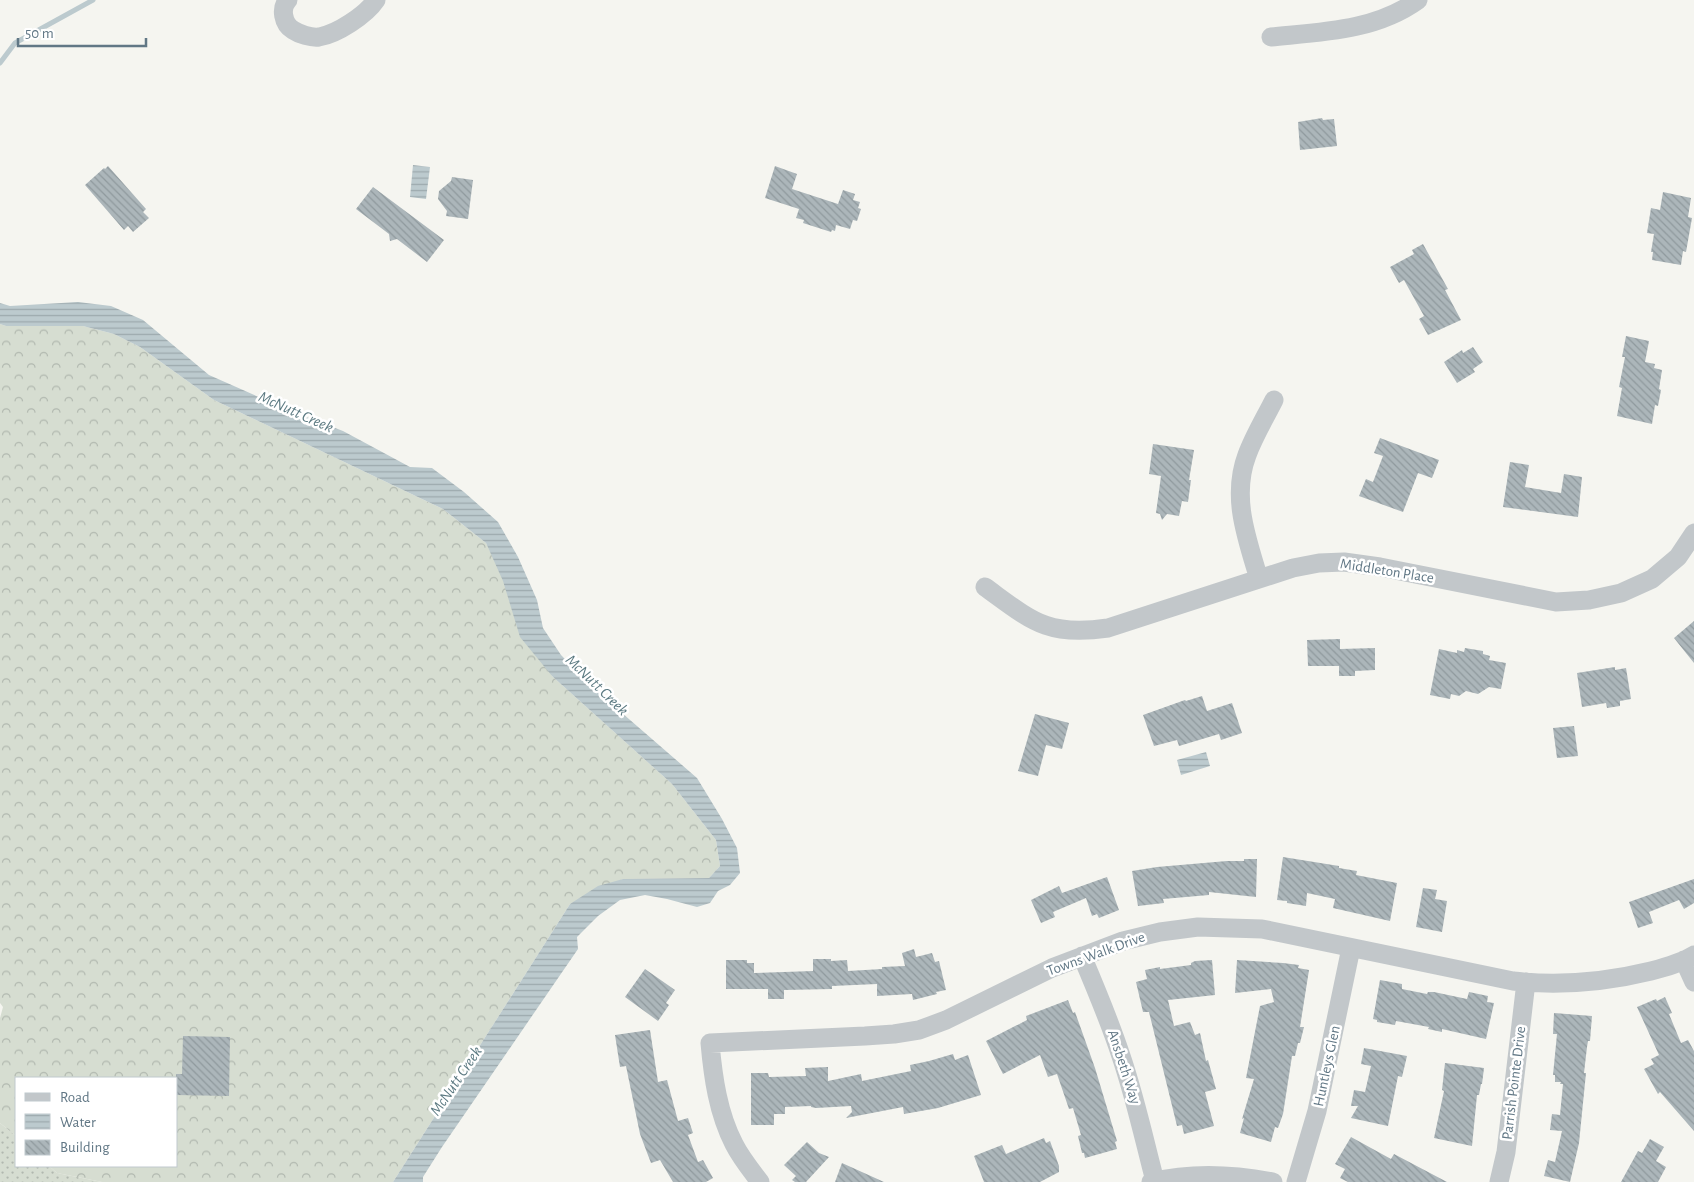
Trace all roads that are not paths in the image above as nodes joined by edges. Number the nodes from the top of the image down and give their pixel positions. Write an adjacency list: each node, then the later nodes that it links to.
1 (288, 0): 2 (street)
2 (376, 0)
3 (1418, 0): 4 (street)
4 (1270, 38)
5 (1274, 400): 7 (street)
6 (1694, 533): 7 (street, Middleton Place)
7 (1259, 579): 8 (street, Middleton Place)
8 (985, 587)
9 (1351, 948): 10 (street, Towns Walk Drive); 12 (street, Towns Walk Drive); 17 (street, Huntleys Glen)
10 (1082, 956): 14 (street, Towns Walk Drive); 15 (street, Ansbeth Way)
11 (1689, 958): 12 (street, Towns Walk Drive); 13 (street)
12 (1526, 982): 18 (street, Parrish Pointe Drive)
13 (1694, 982)
14 (760, 1182)
15 (1153, 1182): 16 (street)
16 (1273, 1182)
17 (1296, 1182)
18 (1499, 1182)

